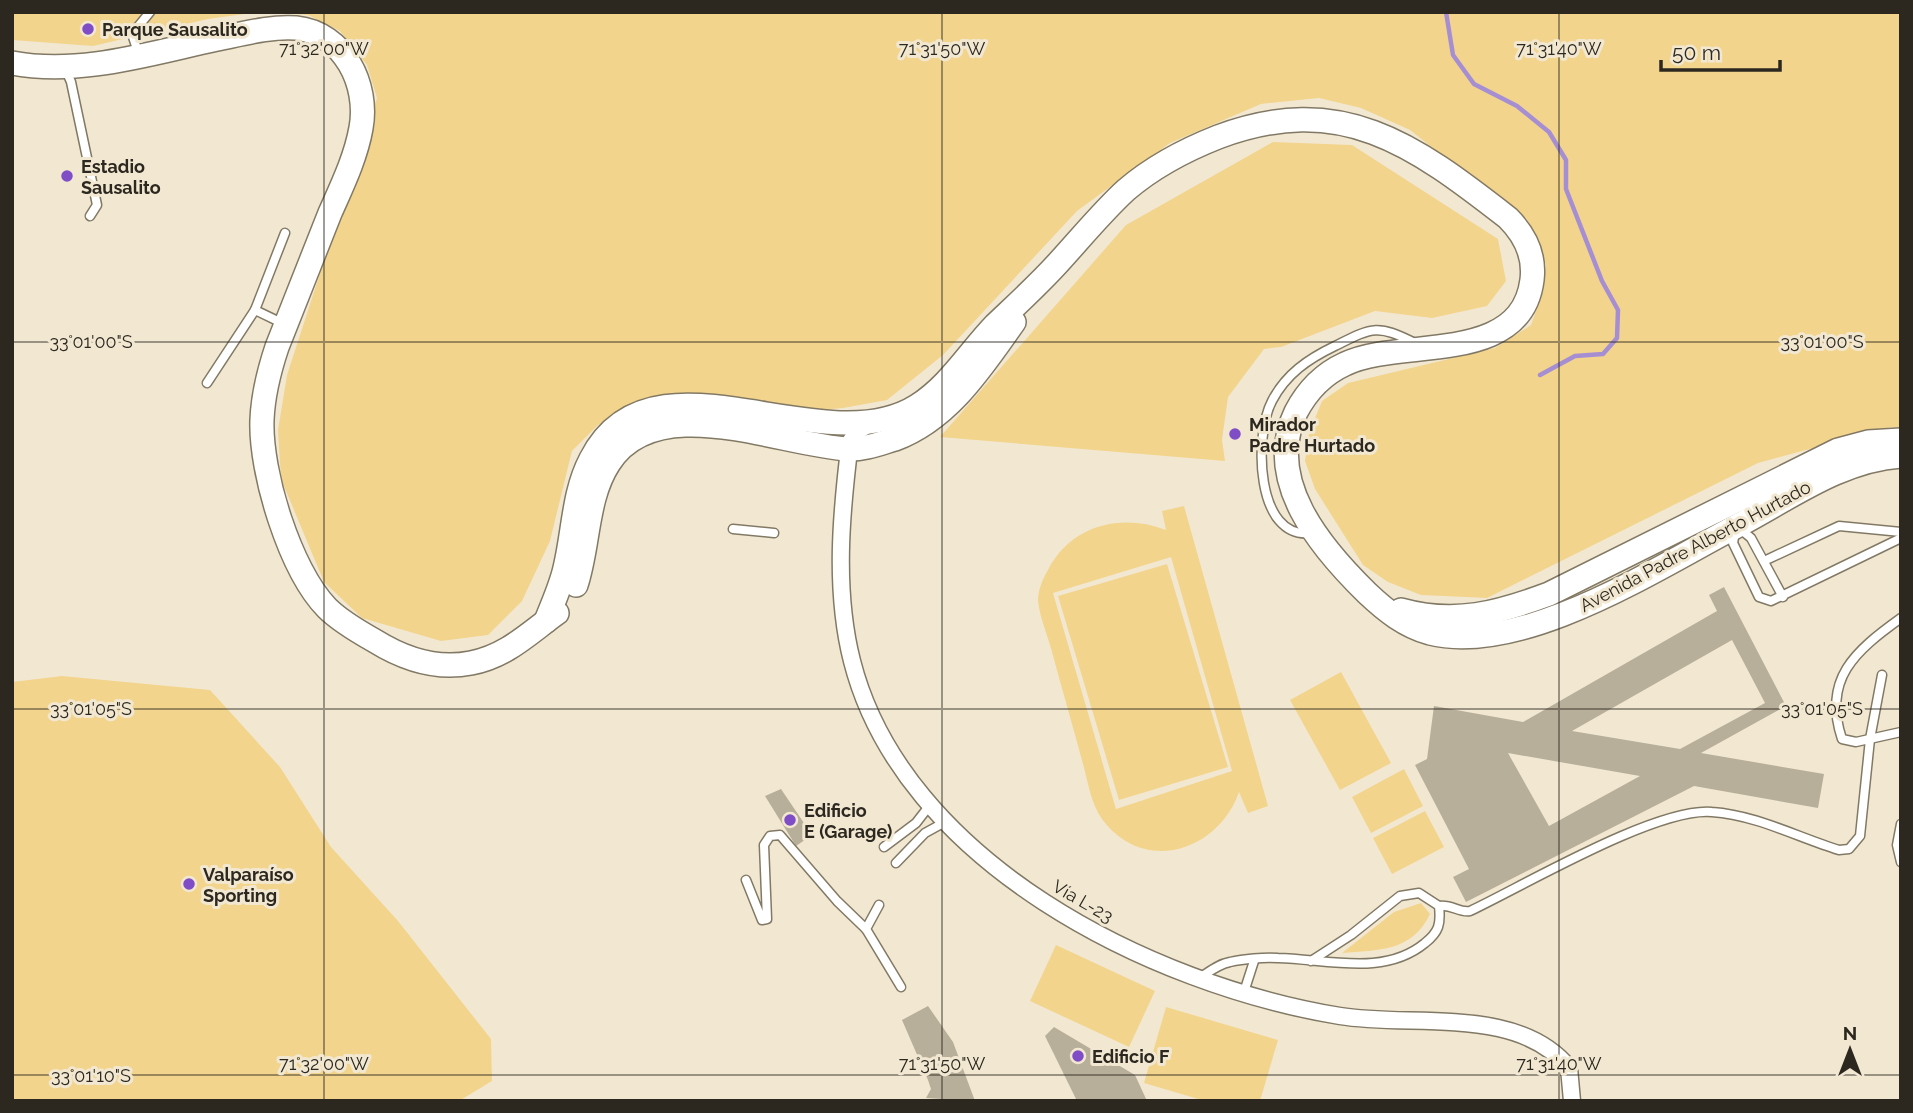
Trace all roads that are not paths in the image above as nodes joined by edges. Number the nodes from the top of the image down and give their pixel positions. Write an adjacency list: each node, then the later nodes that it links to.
1 (150, 12): 2 (lane)
2 (139, 55): 4 (main road, Avenida Padre Alberto Hurtado); 9 (main road, Avenida Padre Alberto Hurtado)
3 (12, 63): 4 (main road, Avenida Padre Alberto Hurtado)
4 (65, 68): 5 (lane)
5 (90, 216)
6 (285, 233): 8 (lane)
7 (1054, 268): 11 (main road, Avenida Padre Alberto Hurtado); 14 (main road, Avenida Padre Alberto Hurtado); 24 (main road, Avenida Padre Alberto Hurtado)
8 (255, 310): 9 (lane); 10 (lane)
9 (286, 325): 26 (main road, Avenida Padre Alberto Hurtado)
10 (207, 383)
11 (873, 422): 12 (main road, Avenida Padre Alberto Hurtado); 14 (street)
12 (832, 424): 14 (street); 26 (main road, Avenida Padre Alberto Hurtado)
13 (1901, 440): 16 (main road, Avenida Padre Alberto Hurtado)
14 (849, 449): 26 (main road, Avenida Padre Alberto Hurtado); 30 (street, Vía L-23)
15 (1901, 456): 17 (main road, Avenida Padre Alberto Hurtado)
16 (1724, 505): 17 (lane); 24 (main road, Avenida Padre Alberto Hurtado)
17 (1737, 526): 22 (lane); 23 (lane); 24 (main road, Avenida Padre Alberto Hurtado)
18 (733, 529): 20 (lane)
19 (1901, 532): 22 (lane)
20 (774, 533)
21 (1901, 538): 23 (lane)
22 (1764, 561): 23 (lane)
23 (1783, 597)
24 (1373, 598)
25 (1901, 618): 29 (lane)
26 (546, 621)
27 (1882, 675): 29 (lane)
28 (1901, 732): 29 (lane)
29 (1870, 739): 38 (lane)
30 (930, 805): 31 (street, Vía L-23); 33 (lane)
31 (946, 822): 35 (lane); 42 (street, Vía L-23)
32 (1901, 824): 34 (lane)
33 (884, 848)
34 (1901, 862)
35 (896, 863)
36 (746, 880): 39 (lane)
37 (878, 905): 39 (lane)
38 (1439, 906): 41 (lane); 41 (lane)
39 (866, 929): 43 (lane)
40 (1254, 961): 41 (lane); 42 (lane); 44 (lane)
41 (1311, 961)
42 (1200, 978): 44 (street, Vía L-23)
43 (901, 987)
44 (1244, 992): 45 (street, Vía L-23)
45 (1572, 1101)

